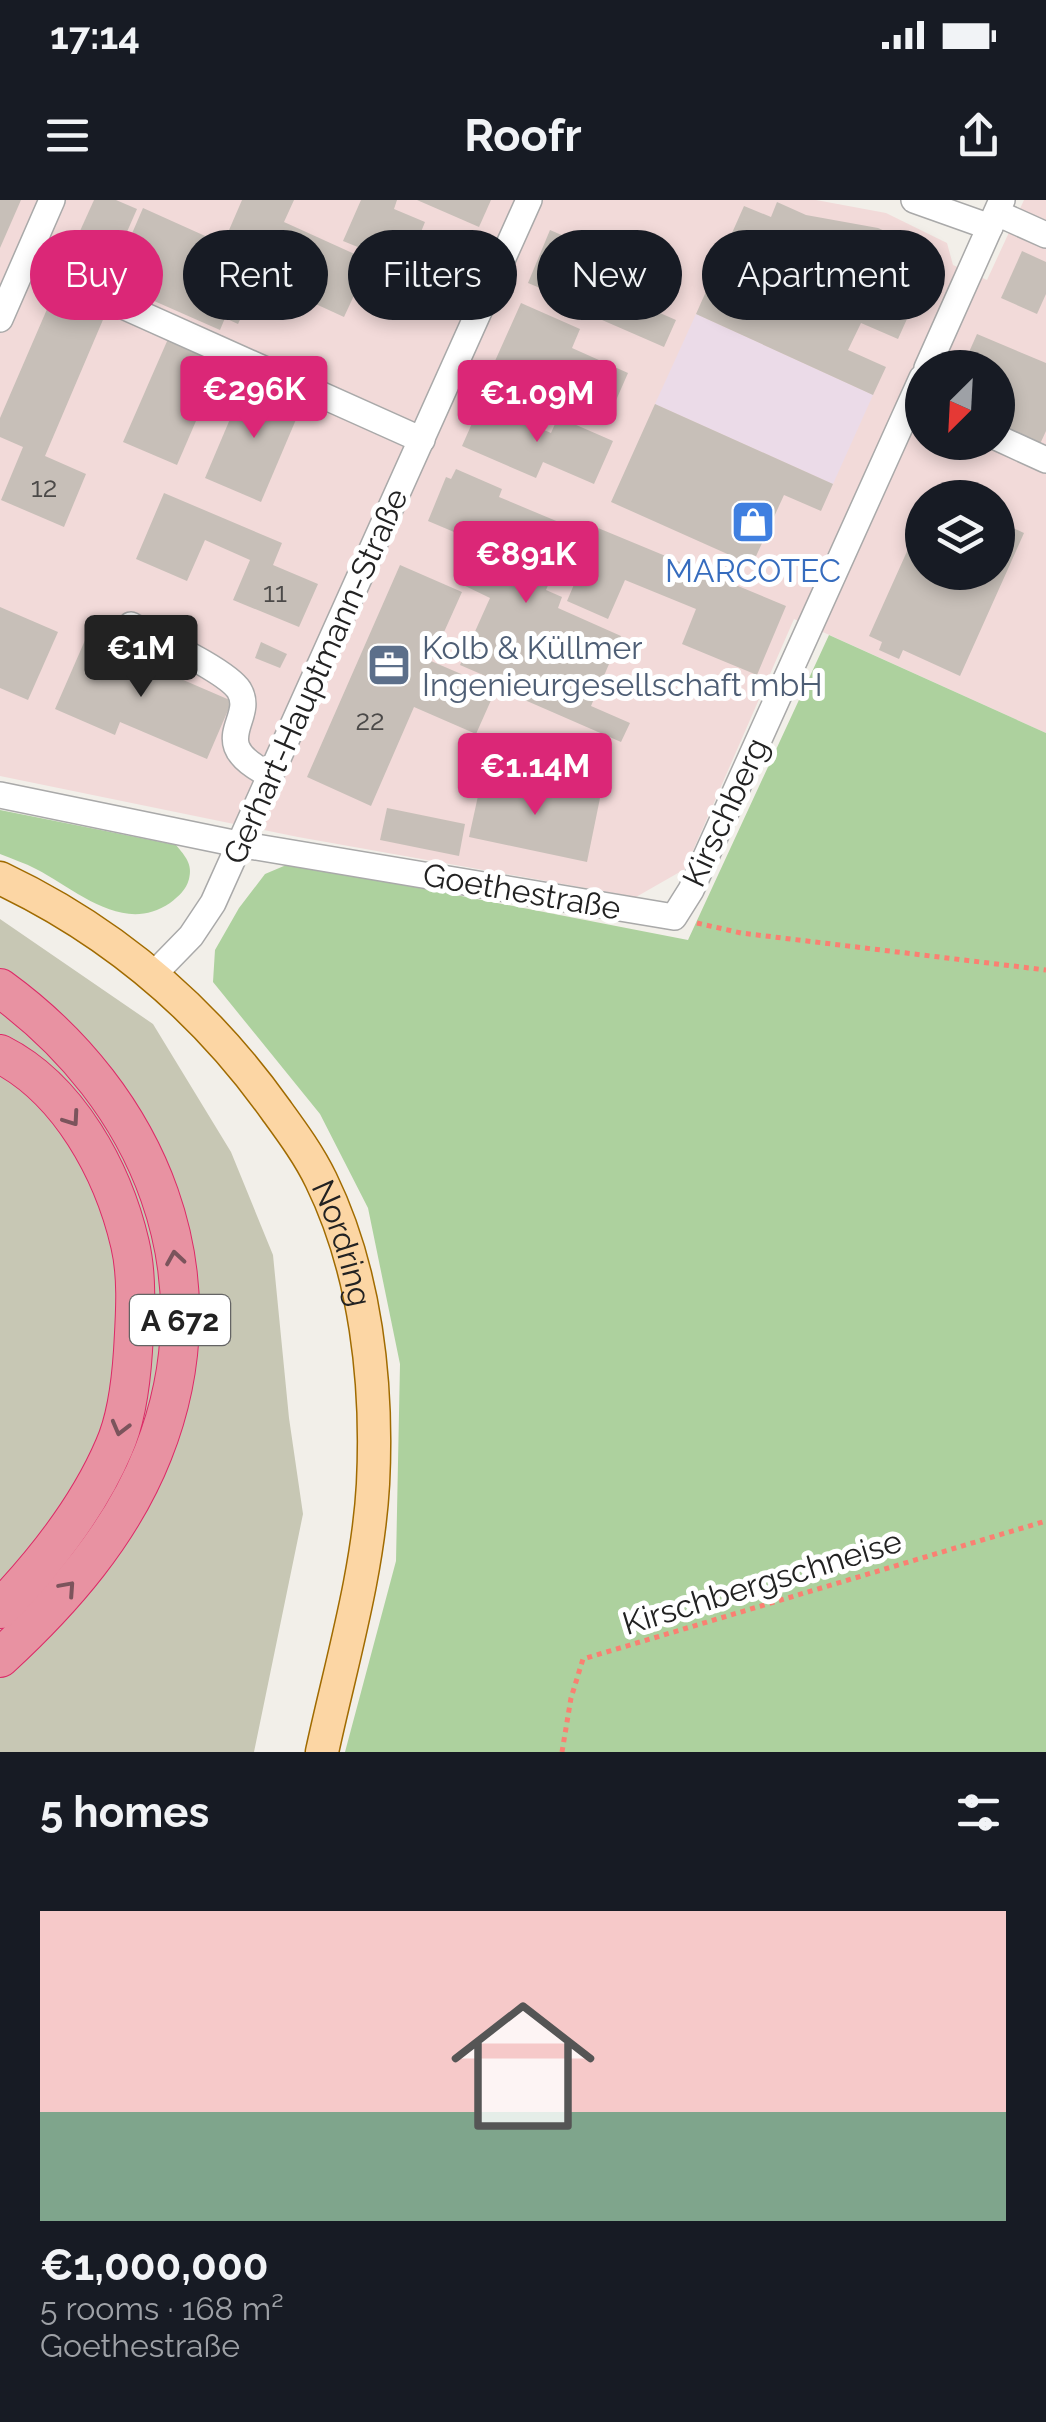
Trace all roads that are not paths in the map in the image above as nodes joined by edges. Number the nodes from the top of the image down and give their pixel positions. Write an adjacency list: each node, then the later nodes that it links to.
1 (52, 200): 6 (street)
2 (529, 200): 10 (street, Gerhart-Hauptmann-Straße)
3 (914, 200): 4 (street)
4 (996, 213): 5 (street); 8 (street)
5 (1046, 234)
6 (0, 319)
7 (154, 320): 10 (street)
8 (935, 350)
9 (905, 424): 18 (street, Kirschberg)
10 (422, 440): 14 (street, Gerhart-Hauptmann-Straße)
11 (1015, 446): 12 (street)
12 (1046, 460)
13 (132, 625): 14 (street)
14 (270, 775): 16 (street, Gerhart-Hauptmann-Straße)
15 (0, 795): 16 (street, Goethestraße)
16 (238, 844): 18 (street, Goethestraße); 19 (street, Gerhart-Hauptmann-Straße)
17 (0, 878): 19 (main road, Nordring)
18 (674, 917)
19 (154, 974): 24 (main road, Nordring)
20 (0, 988): 23 (highway, A 672, one-way to 20)
21 (0, 1054): 22 (highway, A 672, one-way to 22)
22 (0, 1609)
23 (0, 1658)
24 (322, 1752)

